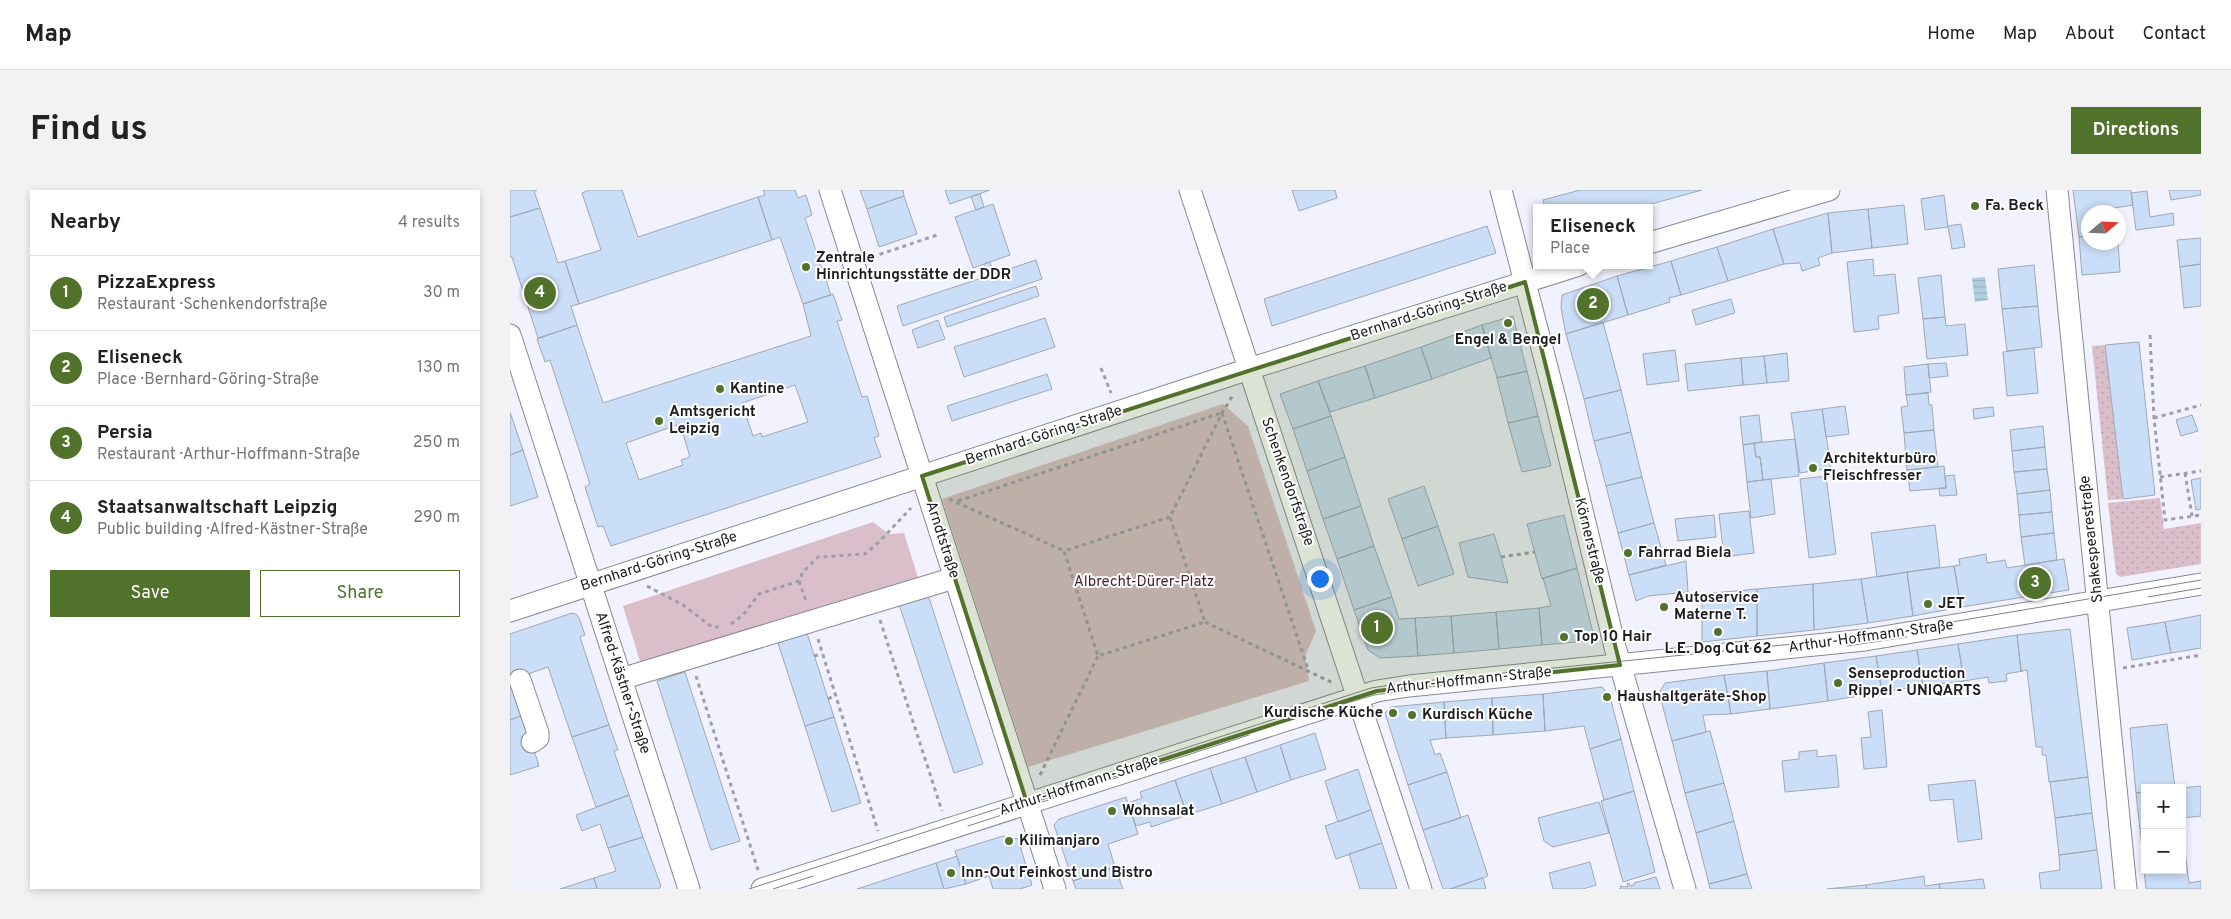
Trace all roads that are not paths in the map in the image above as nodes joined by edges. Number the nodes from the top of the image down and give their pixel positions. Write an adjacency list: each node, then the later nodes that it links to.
1 (830, 190): 11 (street, Arndtstraße)
2 (1190, 190): 10 (street, Schenkendorfstraße)
3 (1501, 190): 8 (street, Körnerstraße)
4 (1828, 190): 6 (street)
5 (2058, 190): 15 (street, Shakespearestraße)
6 (1653, 243)
7 (1566, 269): 8 (street, Bernhard-Göring-Straße)
8 (1525, 282): 10 (street, Bernhard-Göring-Straße); 17 (street, Körnerstraße)
9 (510, 335): 14 (street, Alfred-Kästner-Straße)
10 (1249, 369): 11 (street, Bernhard-Göring-Straße); 20 (street, Schenkendorfstraße)
11 (924, 484): 12 (street, Arndtstraße); 14 (street, Bernhard-Göring-Straße)
12 (954, 578): 18 (street); 22 (street, Arndtstraße)
13 (2201, 584): 15 (street, Arthur-Hoffmann-Straße)
14 (591, 585): 16 (street, Bernhard-Göring-Straße); 18 (street, Alfred-Kästner-Straße)
15 (2098, 602): 17 (street, Arthur-Hoffmann-Straße); 28 (street, Shakespearestraße)
16 (510, 611)
17 (1620, 665): 20 (street, Arthur-Hoffmann-Straße); 27 (street, Körnerstraße)
18 (621, 679): 23 (street, Alfred-Kästner-Straße)
19 (520, 680): 21 (street)
20 (1358, 696): 22 (street, Arthur-Hoffmann-Straße); 26 (street, Schenkendorfstraße)
21 (532, 742)
22 (1027, 802): 24 (street, Arthur-Hoffmann-Straße); 25 (street, Arndtstraße)
23 (689, 889)
24 (763, 889)
25 (1055, 889)
26 (1421, 889)
27 (1686, 889)
28 (2126, 889)

